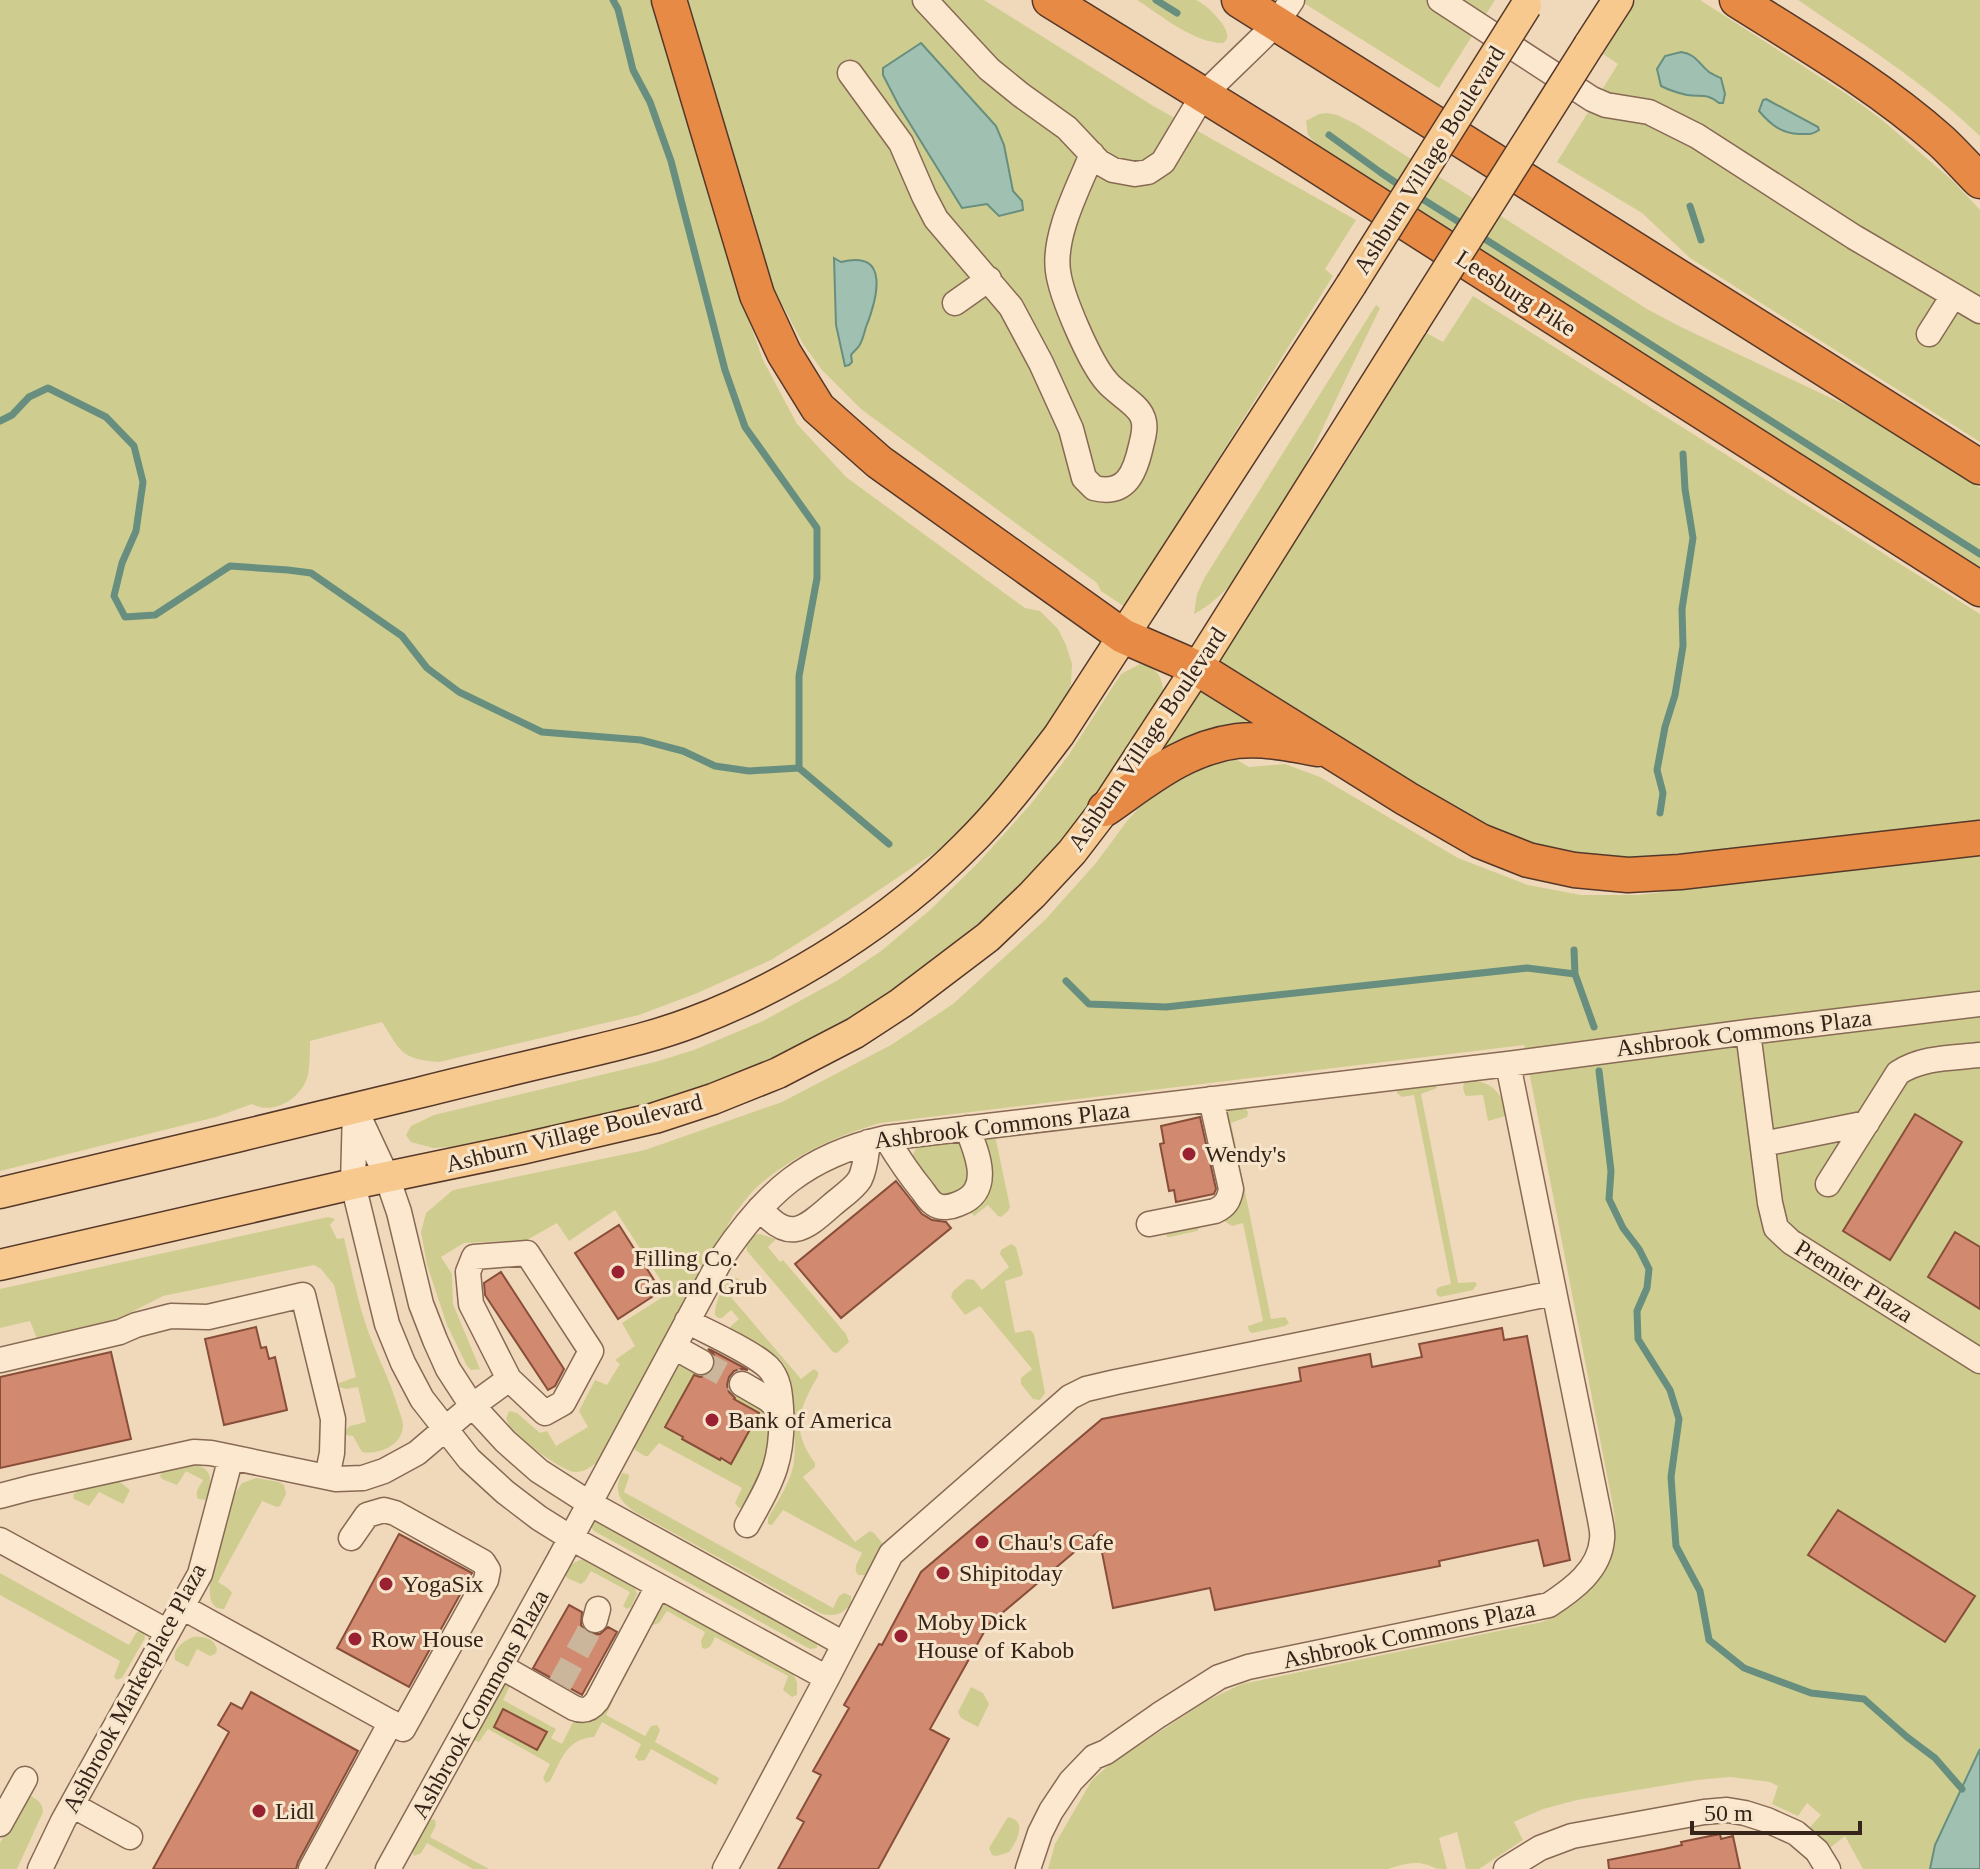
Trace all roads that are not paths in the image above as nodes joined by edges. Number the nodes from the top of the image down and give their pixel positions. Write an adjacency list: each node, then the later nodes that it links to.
1 (669, 0): 23 (highway)
2 (925, 0): 14 (street)
3 (1050, 0): 13 (highway, Leesburg Pike)
4 (1239, 0): 10 (highway)
5 (1440, 0): 17 (street)
6 (1618, 0): 24 (main road, Ashburn Village Boulevard, bridge)
7 (1737, 0): 11 (highway)
8 (1768, 0): 11 (highway)
9 (1528, 3): 23 (main road, Ashburn Village Boulevard, bridge)
10 (1284, 12): 13 (street); 21 (highway)
11 (1805, 42): 15 (highway)
12 (850, 73): 16 (street)
13 (1203, 95): 14 (street); 22 (highway, Leesburg Pike)
14 (1092, 154): 16 (street)
15 (1980, 181)
16 (989, 279): 18 (street)
17 (1953, 296): 19 (street); 20 (street)
18 (955, 303)
19 (1980, 311)
20 (1929, 334)
21 (1980, 467)
22 (1980, 589)
23 (1123, 636): 24 (highway); 33 (main road, Ashburn Village Boulevard)
24 (1197, 668): 25 (highway); 26 (main road, Ashburn Village Boulevard)
25 (1331, 751): 26 (highway); 27 (highway)
26 (1105, 809): 38 (main road, Ashburn Village Boulevard)
27 (1980, 838)
28 (1980, 1004): 29 (street, Ashbrook Commons Plaza)
29 (1748, 1032): 31 (street, Ashbrook Commons Plaza); 37 (street, Premier Plaza)
30 (1980, 1055): 34 (street)
31 (1508, 1064): 32 (street, Ashbrook Commons Plaza); 45 (street, Ashbrook Commons Plaza)
32 (1211, 1099): 35 (street, Ashbrook Commons Plaza); 43 (street)
33 (355, 1109): 38 (street); 39 (street); 41 (main road, Ashburn Village Boulevard)
34 (1867, 1123): 37 (street); 40 (street)
35 (967, 1128): 36 (street, Ashbrook Commons Plaza); 36 (street)
36 (877, 1140): 42 (street, Ashbrook Commons Plaza); 42 (street)
37 (1763, 1144): 49 (street, Premier Plaza)
38 (387, 1177): 39 (main road, Ashburn Village Boulevard); 53 (street)
39 (353, 1184): 44 (main road, Ashburn Village Boulevard); 55 (street)
40 (1828, 1184)
41 (0, 1193)
42 (760, 1208): 46 (street, Ashbrook Commons Plaza)
43 (1149, 1224)
44 (0, 1265)
45 (1554, 1293): 67 (street); 79 (street, Ashbrook Commons Plaza)
46 (687, 1321): 47 (street, Ashbrook Commons Plaza); 54 (street)
47 (674, 1347): 50 (street); 59 (street, Ashbrook Commons Plaza)
48 (0, 1360): 57 (street)
49 (1980, 1361)
50 (701, 1362)
51 (509, 1379): 51 (street); 53 (street)
52 (742, 1384): 54 (street)
53 (472, 1406): 55 (street); 59 (street)
54 (781, 1411): 60 (street)
55 (444, 1430): 57 (street); 62 (street)
56 (231, 1457): 57 (street); 58 (street); 65 (street, Ashbrook Marketplace Plaza)
57 (327, 1477)
58 (0, 1496)
59 (589, 1503): 62 (street, Ashbrook Commons Plaza); 67 (street)
60 (747, 1525)
61 (351, 1538): 70 (street)
62 (571, 1538): 64 (street); 68 (street, Ashbrook Commons Plaza)
63 (0, 1540): 66 (street)
64 (658, 1586): 68 (street); 69 (street)
65 (182, 1607): 66 (street, Ashbrook Marketplace Plaza); 70 (street)
66 (168, 1632): 72 (street, Ashbrook Marketplace Plaza)
67 (844, 1644): 69 (street)
68 (500, 1666): 77 (street, Ashbrook Commons Plaza)
69 (827, 1678): 78 (street)
70 (397, 1726): 76 (street)
71 (25, 1779): 73 (street)
72 (72, 1805): 74 (street); 75 (street, Ashbrook Marketplace Plaza)
73 (0, 1824)
74 (130, 1837)
75 (40, 1869)
76 (311, 1869)
77 (388, 1869)
78 (725, 1869)
79 (1028, 1869)
80 (1506, 1869): 81 (street)
81 (1828, 1869)

